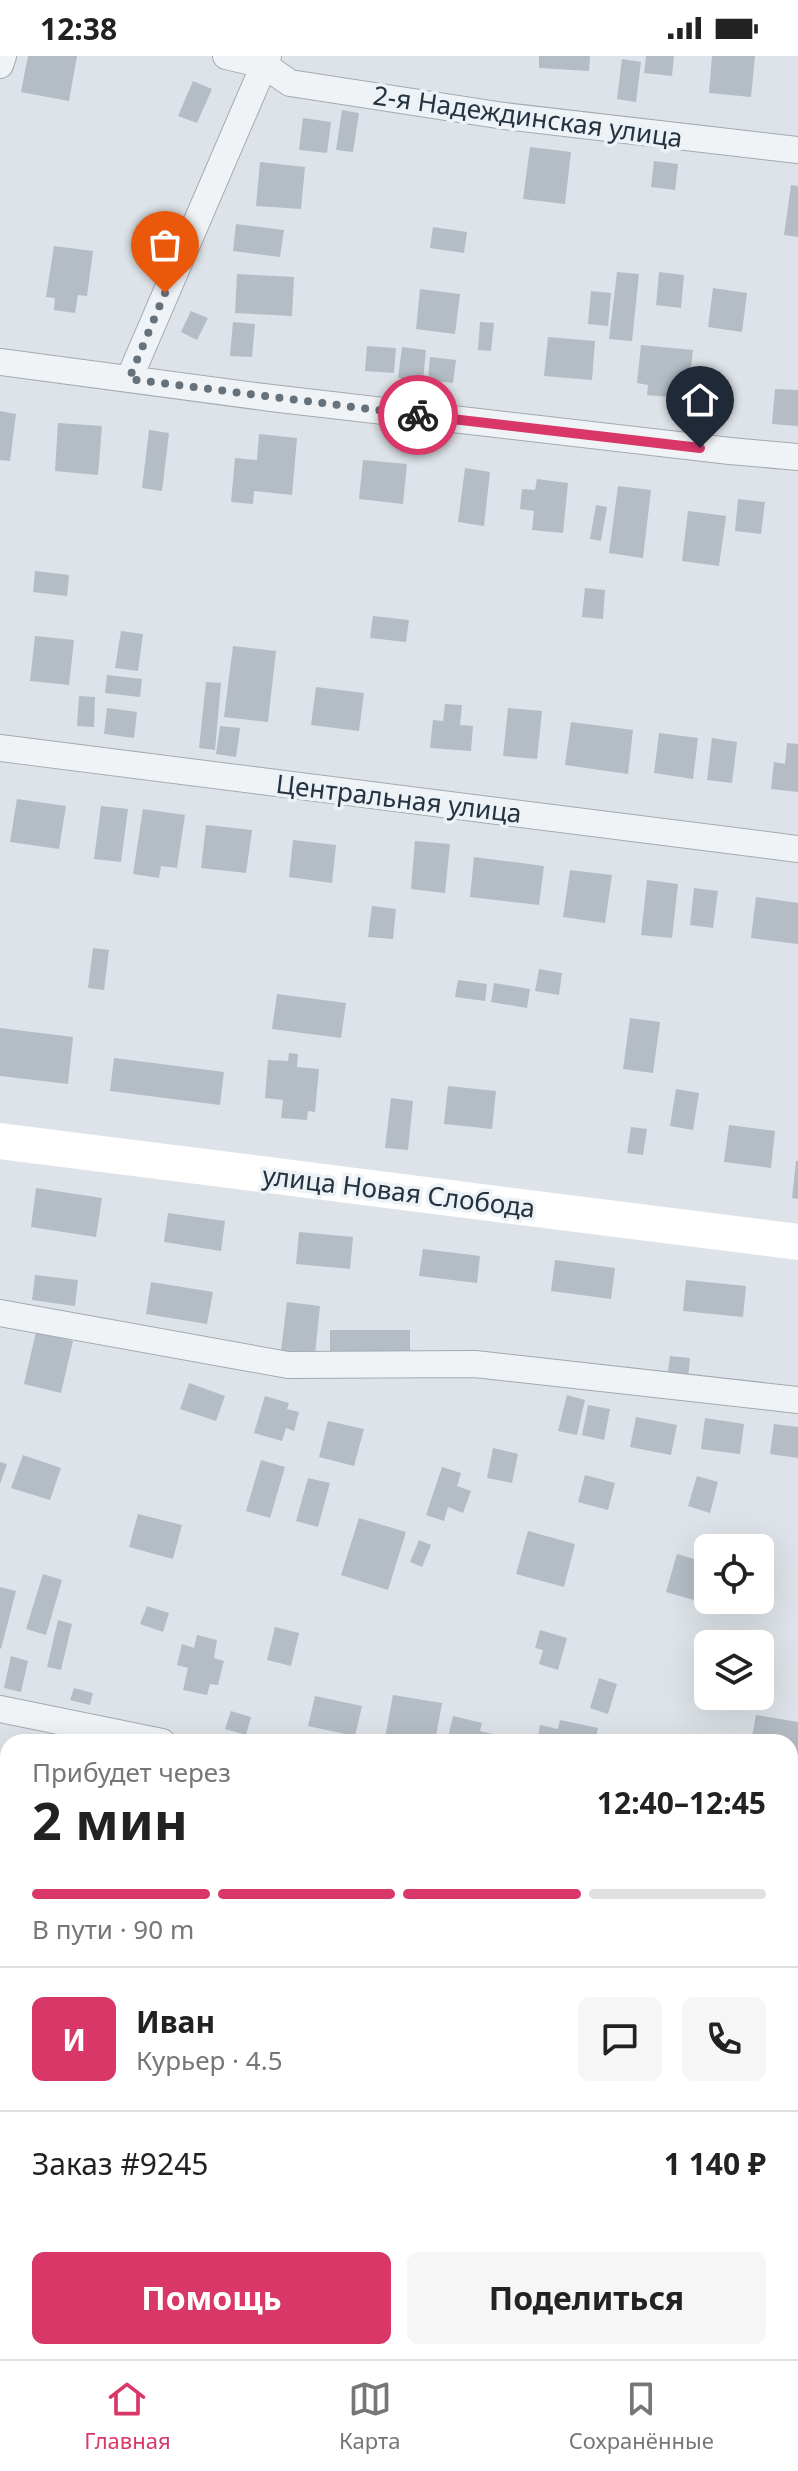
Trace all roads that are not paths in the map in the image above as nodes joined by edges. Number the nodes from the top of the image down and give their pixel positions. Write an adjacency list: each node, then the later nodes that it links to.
1 (3, 56): 4 (street)
2 (226, 56): 3 (street, 2-я Надеждинская улица)
3 (266, 61): 5 (street, 2-я Надеждинская улица); 7 (street)
4 (0, 65)
5 (798, 150)
6 (0, 362): 7 (street)
7 (129, 379): 8 (street)
8 (798, 457)
9 (0, 748): 10 (street, Центральная улица)
10 (798, 849)
11 (0, 1141): 12 (street, улица Новая Слобода)
12 (798, 1242)
13 (0, 1313): 14 (street)
14 (798, 1400)
15 (0, 1709): 16 (street)
16 (123, 1734)

